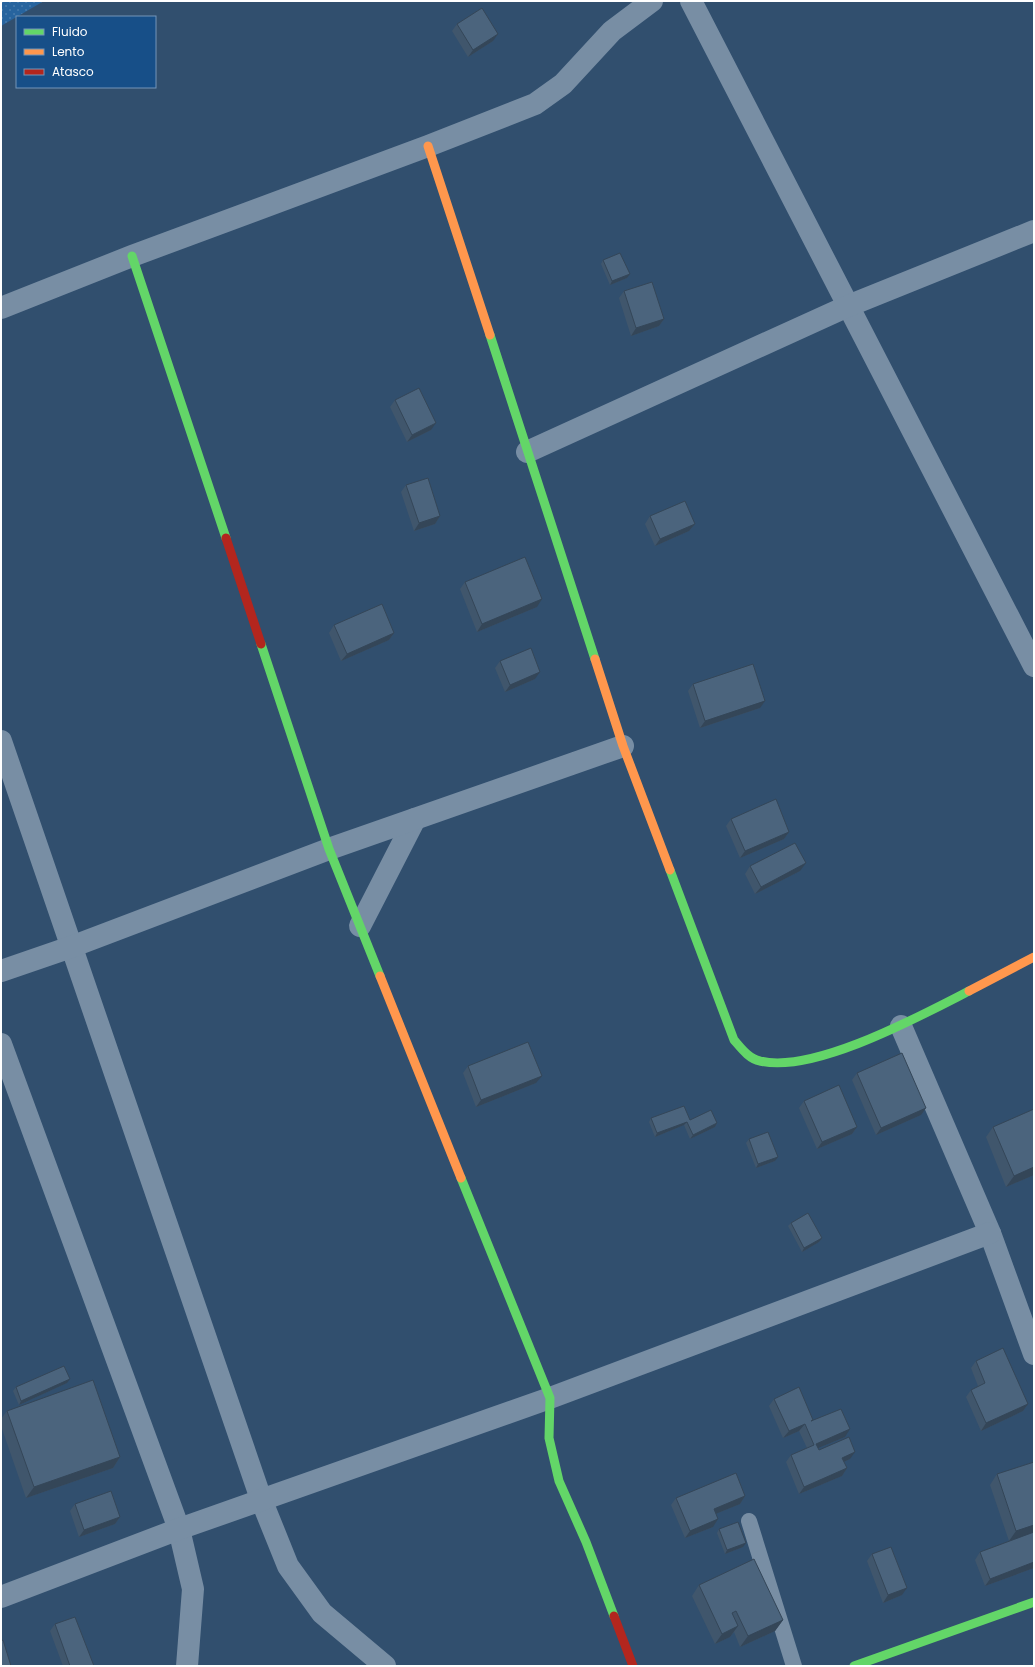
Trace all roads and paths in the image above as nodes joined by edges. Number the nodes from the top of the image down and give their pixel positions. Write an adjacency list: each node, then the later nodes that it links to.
1 (652, 1): 3 (street)
2 (691, 1): 6 (street)
3 (428, 146): 5 (street); 8 (street)
4 (1034, 231): 6 (street)
5 (132, 256): 7 (street); 13 (street)
6 (848, 306): 8 (street); 9 (street)
7 (1, 308)
8 (527, 452): 11 (street)
9 (1034, 666)
10 (1, 740): 15 (street)
11 (623, 746): 12 (street); 18 (street)
12 (415, 819): 13 (street); 14 (street)
13 (329, 849): 14 (street); 15 (street)
14 (360, 926): 22 (street)
15 (71, 947): 17 (street); 23 (street)
16 (1034, 957): 18 (street)
17 (1, 971)
18 (901, 1026): 20 (street)
19 (1, 1044): 25 (street)
20 (990, 1233): 21 (street); 22 (street)
21 (1034, 1354)
22 (550, 1398): 23 (street); 30 (street)
23 (261, 1499): 25 (street); 29 (street)
24 (749, 1521): 31 (lane)
25 (179, 1529): 26 (street); 28 (street)
26 (1, 1597)
27 (1034, 1602): 32 (street)
28 (187, 1666)
29 (385, 1666)
30 (633, 1666)
31 (794, 1666)
32 (854, 1666)

